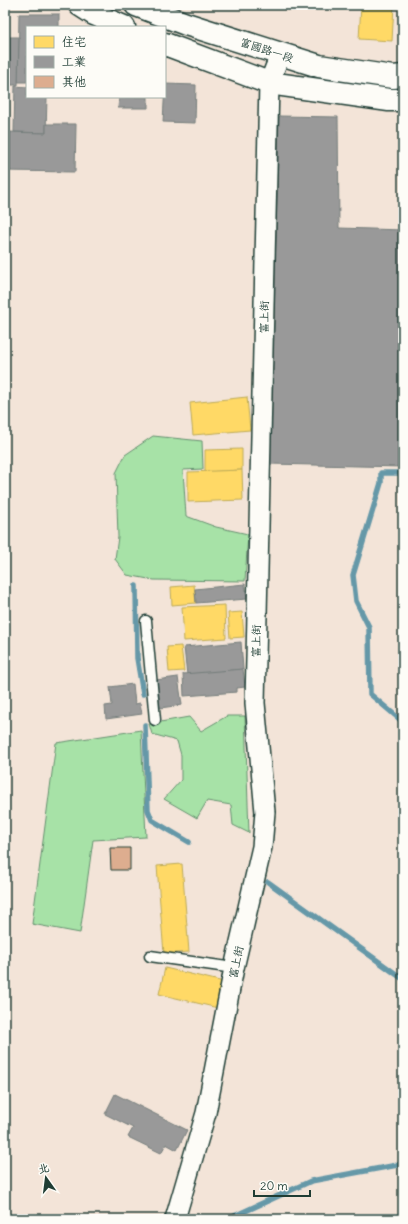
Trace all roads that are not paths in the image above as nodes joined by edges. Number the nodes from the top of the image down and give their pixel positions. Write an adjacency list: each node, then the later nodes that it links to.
1 (80, 5): 3 (street)
2 (136, 5): 5 (street, 富國路一段)
3 (122, 26)
4 (166, 44): 7 (street)
5 (280, 55): 6 (street, 富國路一段); 7 (street, 富上街)
6 (403, 76)
7 (269, 83): 8 (street); 12 (street, 富上街)
8 (403, 100)
9 (146, 621): 10 (lane)
10 (155, 720)
11 (150, 956): 12 (lane)
12 (234, 968): 13 (street, 富上街)
13 (175, 1219)

